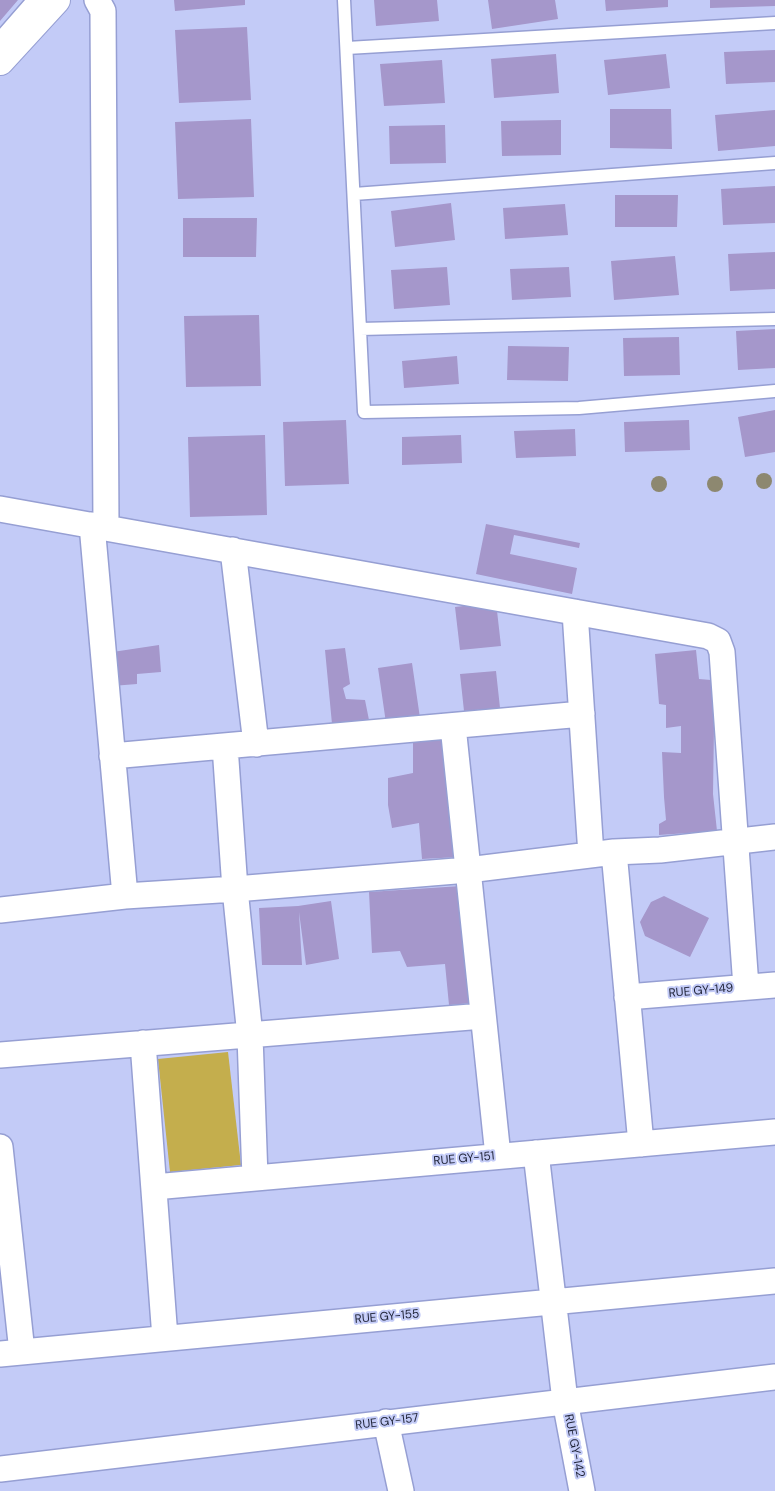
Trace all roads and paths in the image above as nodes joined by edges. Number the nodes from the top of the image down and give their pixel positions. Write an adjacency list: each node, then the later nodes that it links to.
1 (33, 0): 6 (lane)
2 (56, 0): 8 (main road)
3 (98, 0): 15 (street)
4 (344, 0): 7 (lane)
5 (775, 23): 7 (lane)
6 (0, 38)
7 (347, 48): 10 (lane)
8 (0, 61)
9 (775, 163): 10 (lane)
10 (354, 194): 12 (lane)
11 (775, 319): 12 (lane)
12 (360, 329): 13 (lane)
13 (775, 391)
14 (0, 509): 15 (street)
15 (99, 526): 16 (street); 22 (street)
16 (233, 550): 17 (street); 20 (street)
17 (575, 612): 18 (street); 24 (street)
18 (582, 714): 19 (street); 25 (street)
19 (454, 726): 20 (street); 26 (street)
20 (256, 744): 21 (street)
21 (224, 746): 22 (street); 27 (street)
22 (112, 756): 28 (street)
23 (775, 837): 24 (street)
24 (736, 840): 25 (street); 31 (street)
25 (602, 854): 26 (street); 32 (street)
26 (468, 870): 27 (street); 33 (street)
27 (235, 890): 28 (street); 34 (street)
28 (125, 896): 29 (street)
29 (0, 910)
30 (775, 984): 31 (street, RUE GY-149)
31 (746, 987): 32 (street, RUE GY-149)
32 (627, 997): 38 (street)
33 (483, 1016): 34 (street); 41 (street)
34 (250, 1036): 35 (street); 42 (street)
35 (143, 1043): 36 (street); 43 (street)
36 (0, 1055)
37 (775, 1132): 38 (street, RUE GY-151)
38 (641, 1144): 40 (street, RUE GY-151)
39 (0, 1147): 47 (street)
40 (536, 1153): 41 (street, RUE GY-151); 45 (street, RUE GY-142)
41 (498, 1156): 42 (street, RUE GY-151)
42 (255, 1178): 43 (street, RUE GY-151)
43 (154, 1187): 46 (street)
44 (775, 1280): 45 (street, RUE GY-155)
45 (553, 1301): 46 (street, RUE GY-155); 49 (street, RUE GY-142)
46 (165, 1338): 47 (street, RUE GY-155)
47 (11, 1353)
48 (775, 1377): 49 (street, RUE GY-157)
49 (565, 1400): 50 (street, RUE GY-157); 53 (street, RUE GY-142)
50 (386, 1422): 51 (street, RUE GY-157); 52 (street)
51 (0, 1469)
52 (401, 1491)
53 (582, 1491)

